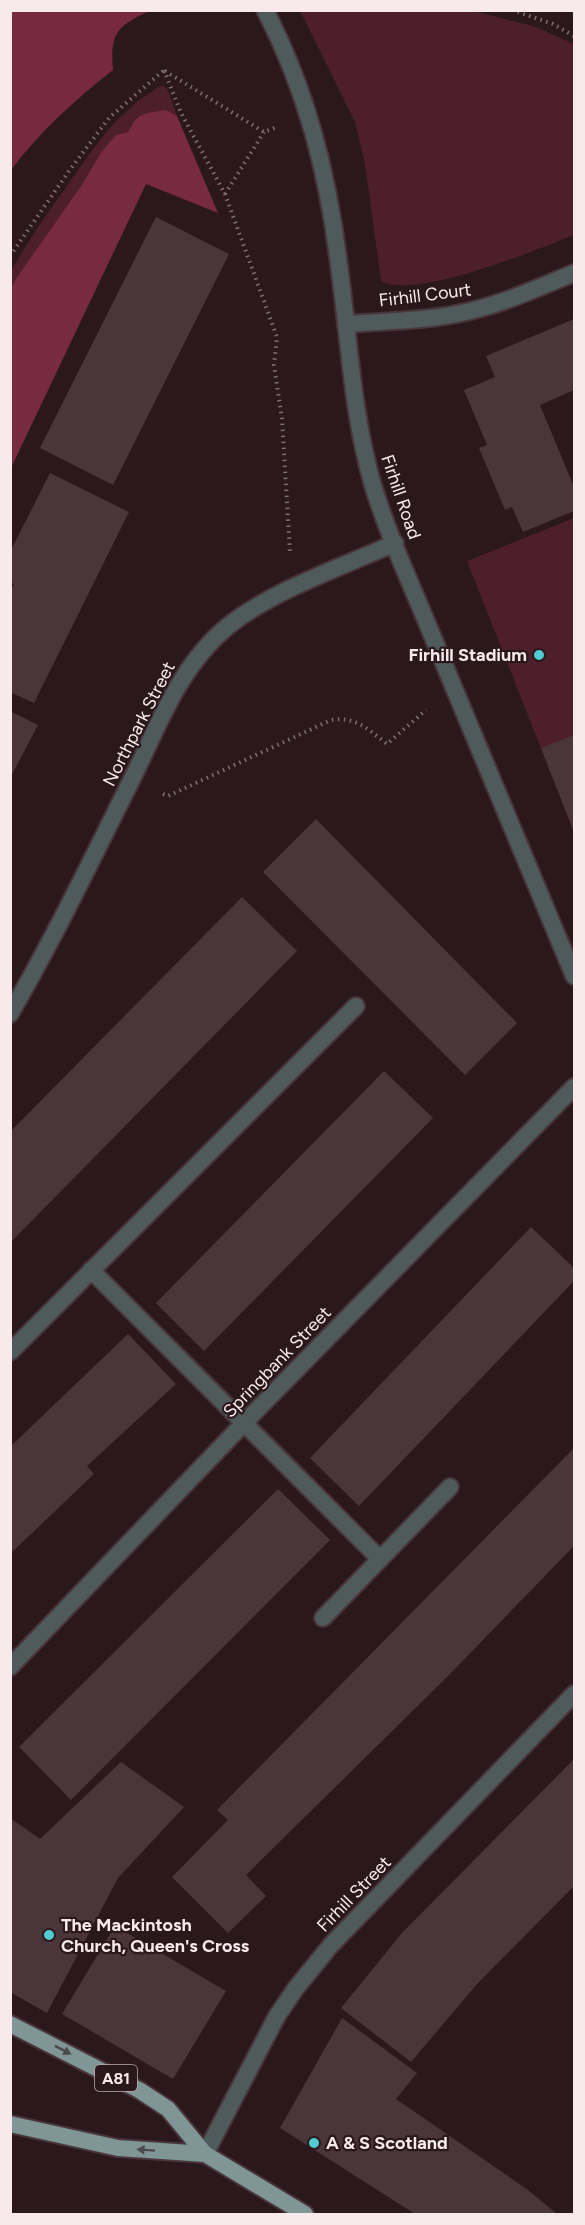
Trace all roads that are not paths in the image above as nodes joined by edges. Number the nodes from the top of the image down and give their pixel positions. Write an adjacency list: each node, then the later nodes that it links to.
1 (265, 10): 3 (street, Firhill Road)
2 (574, 273): 3 (street, Firhill Court)
3 (346, 324): 4 (street, Firhill Road)
4 (395, 543): 5 (street, Firhill Road); 7 (street, Northpark Street)
5 (574, 976)
6 (356, 1006): 9 (street)
7 (10, 1014)
8 (574, 1087): 11 (street, Springbank Street)
9 (91, 1270): 10 (street); 11 (street)
10 (10, 1352)
11 (243, 1423): 13 (street); 15 (street, Springbank Street)
12 (450, 1487): 13 (street)
13 (380, 1559): 14 (street)
14 (323, 1618)
15 (10, 1666)
16 (574, 1694): 19 (street, Firhill Street)
17 (10, 2024): 19 (main road, A81, one-way to 19)
18 (10, 2124): 19 (main road, A81, one-way to 18)
19 (205, 2154): 20 (main road, A81)
20 (305, 2214)

